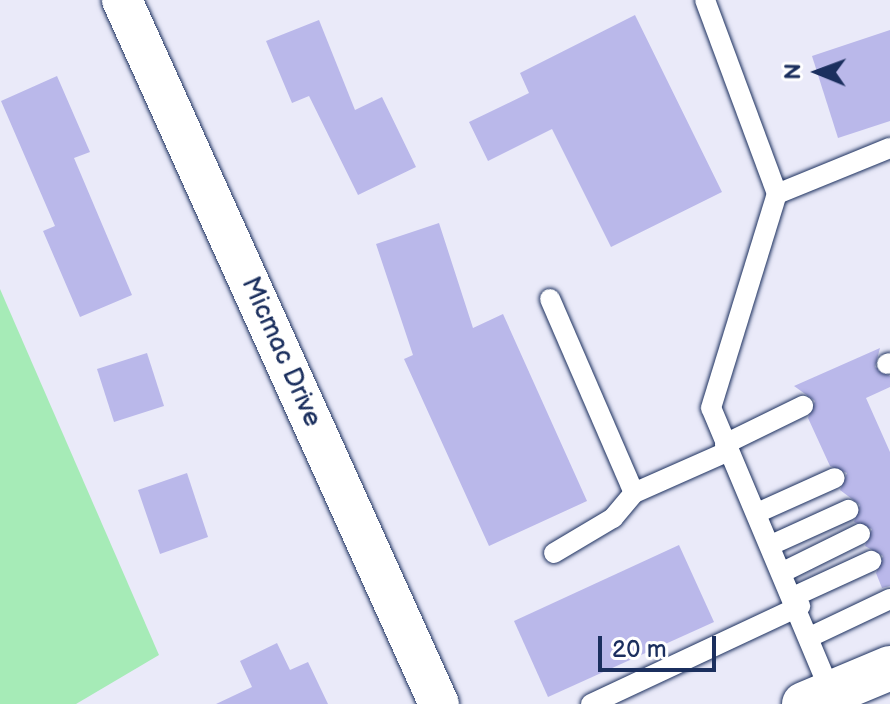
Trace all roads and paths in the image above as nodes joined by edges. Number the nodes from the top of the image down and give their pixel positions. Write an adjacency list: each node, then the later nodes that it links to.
1 (122, 0): 22 (street, Micmac Drive)
2 (705, 0): 4 (lane)
3 (890, 148): 4 (lane)
4 (777, 194): 7 (lane)
5 (550, 299): 9 (lane)
6 (803, 406): 7 (lane)
7 (727, 447): 9 (lane); 11 (lane)
8 (835, 478): 11 (lane)
9 (634, 493): 14 (lane)
10 (848, 510): 13 (lane)
11 (757, 513): 13 (lane)
12 (860, 534): 16 (lane)
13 (771, 545): 16 (lane)
14 (554, 553)
15 (871, 561): 18 (lane)
16 (783, 572): 18 (lane)
17 (890, 599): 19 (lane)
18 (797, 601): 19 (lane); 23 (lane)
19 (812, 636): 21 (lane)
20 (890, 668): 21 (main road)
21 (818, 698)
22 (439, 704)
23 (591, 704)

